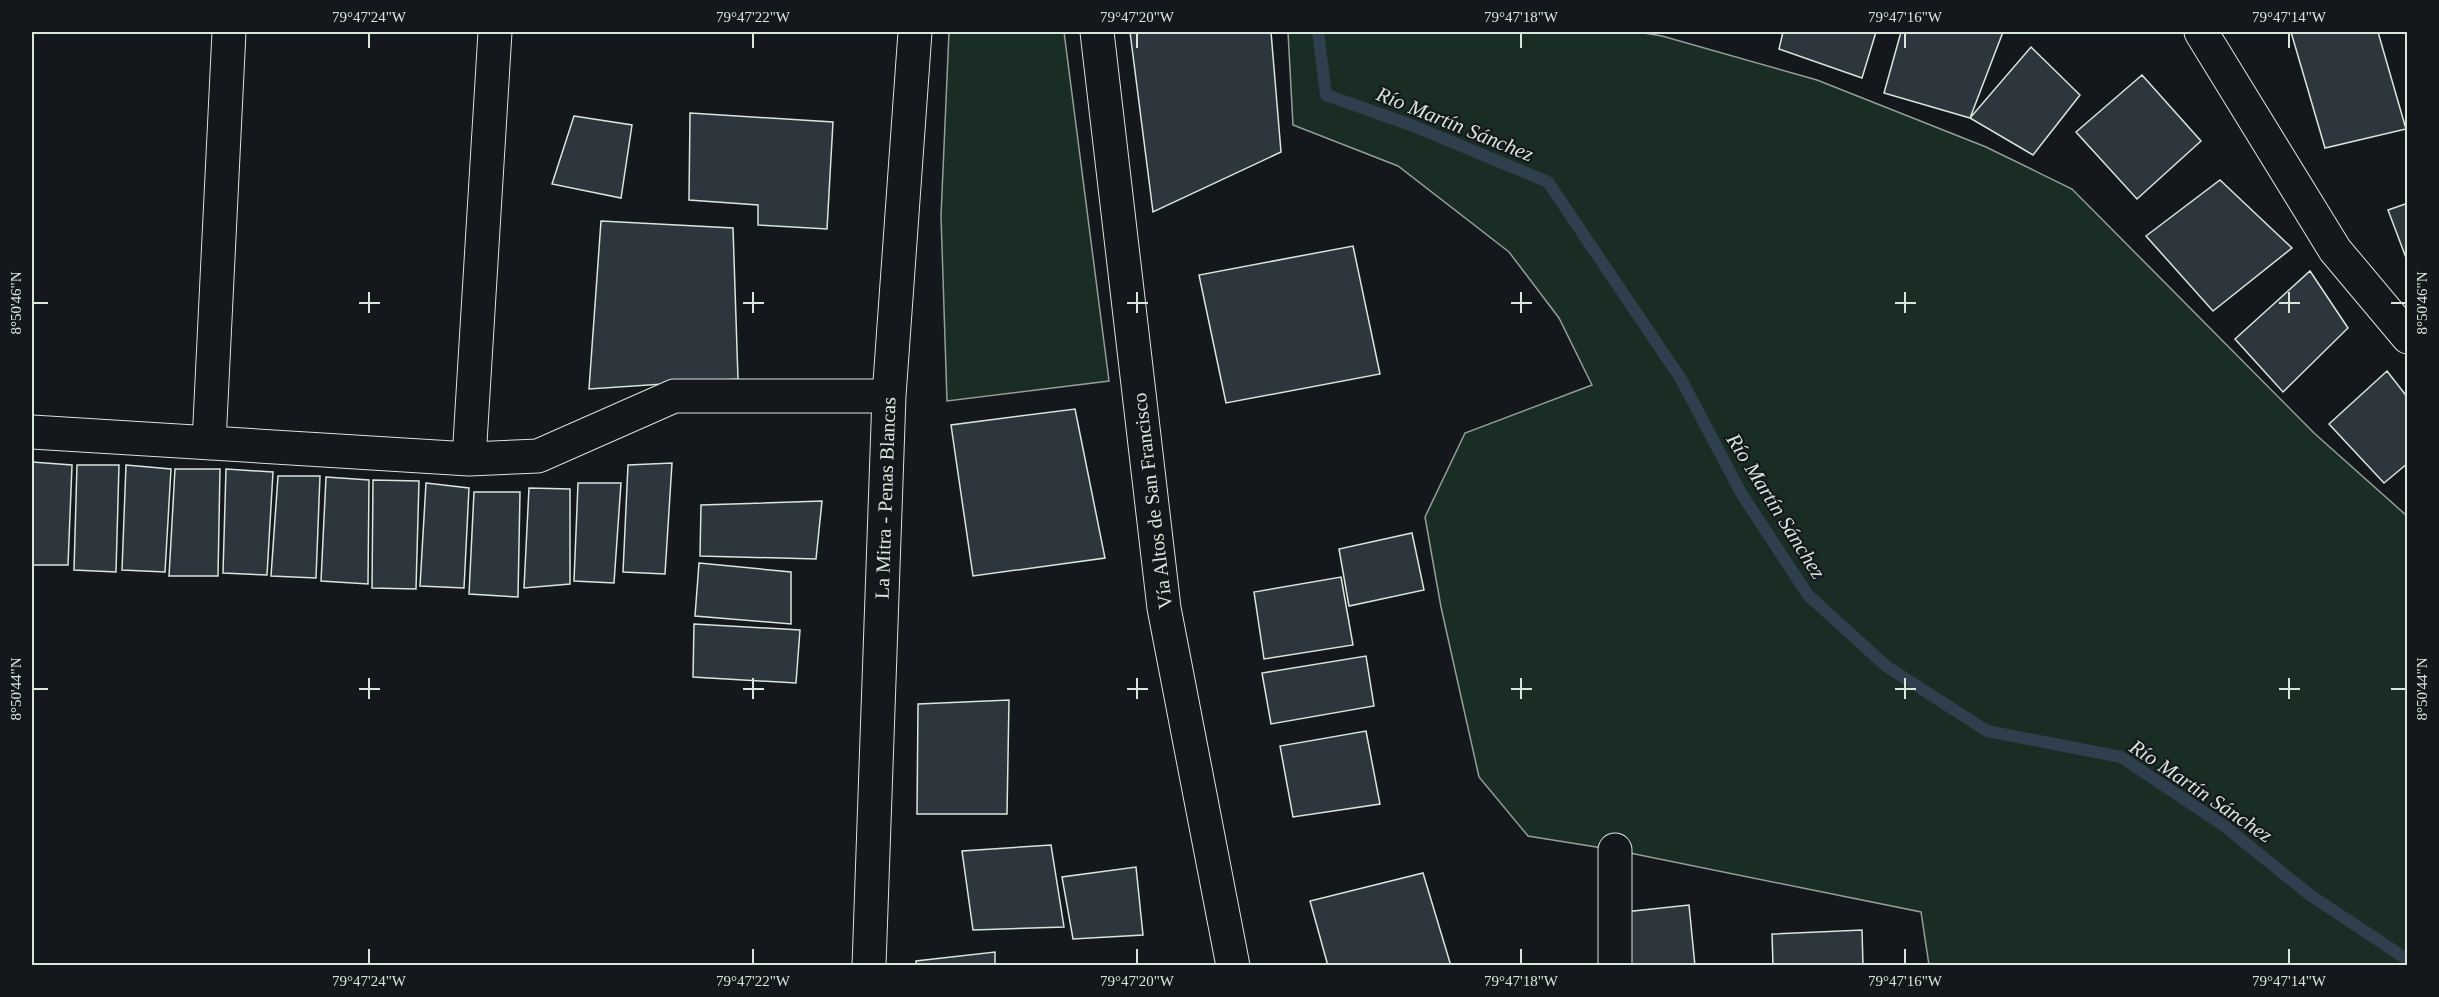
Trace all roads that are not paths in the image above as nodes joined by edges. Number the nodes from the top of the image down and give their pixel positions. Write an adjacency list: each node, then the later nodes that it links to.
1 (229, 32): 9 (street)
2 (495, 32): 10 (street)
3 (915, 32): 7 (street, La Mitra - Penas Blancas)
4 (1097, 32): 13 (street, Vía Altos de San Francisco)
5 (2200, 32): 6 (street)
6 (2408, 337)
7 (889, 396): 10 (street); 12 (street, La Mitra - Penas Blancas)
8 (32, 432): 9 (street)
9 (209, 443): 10 (street)
10 (469, 459)
11 (1615, 850): 14 (street)
12 (869, 966)
13 (1233, 966)
14 (1615, 966)

